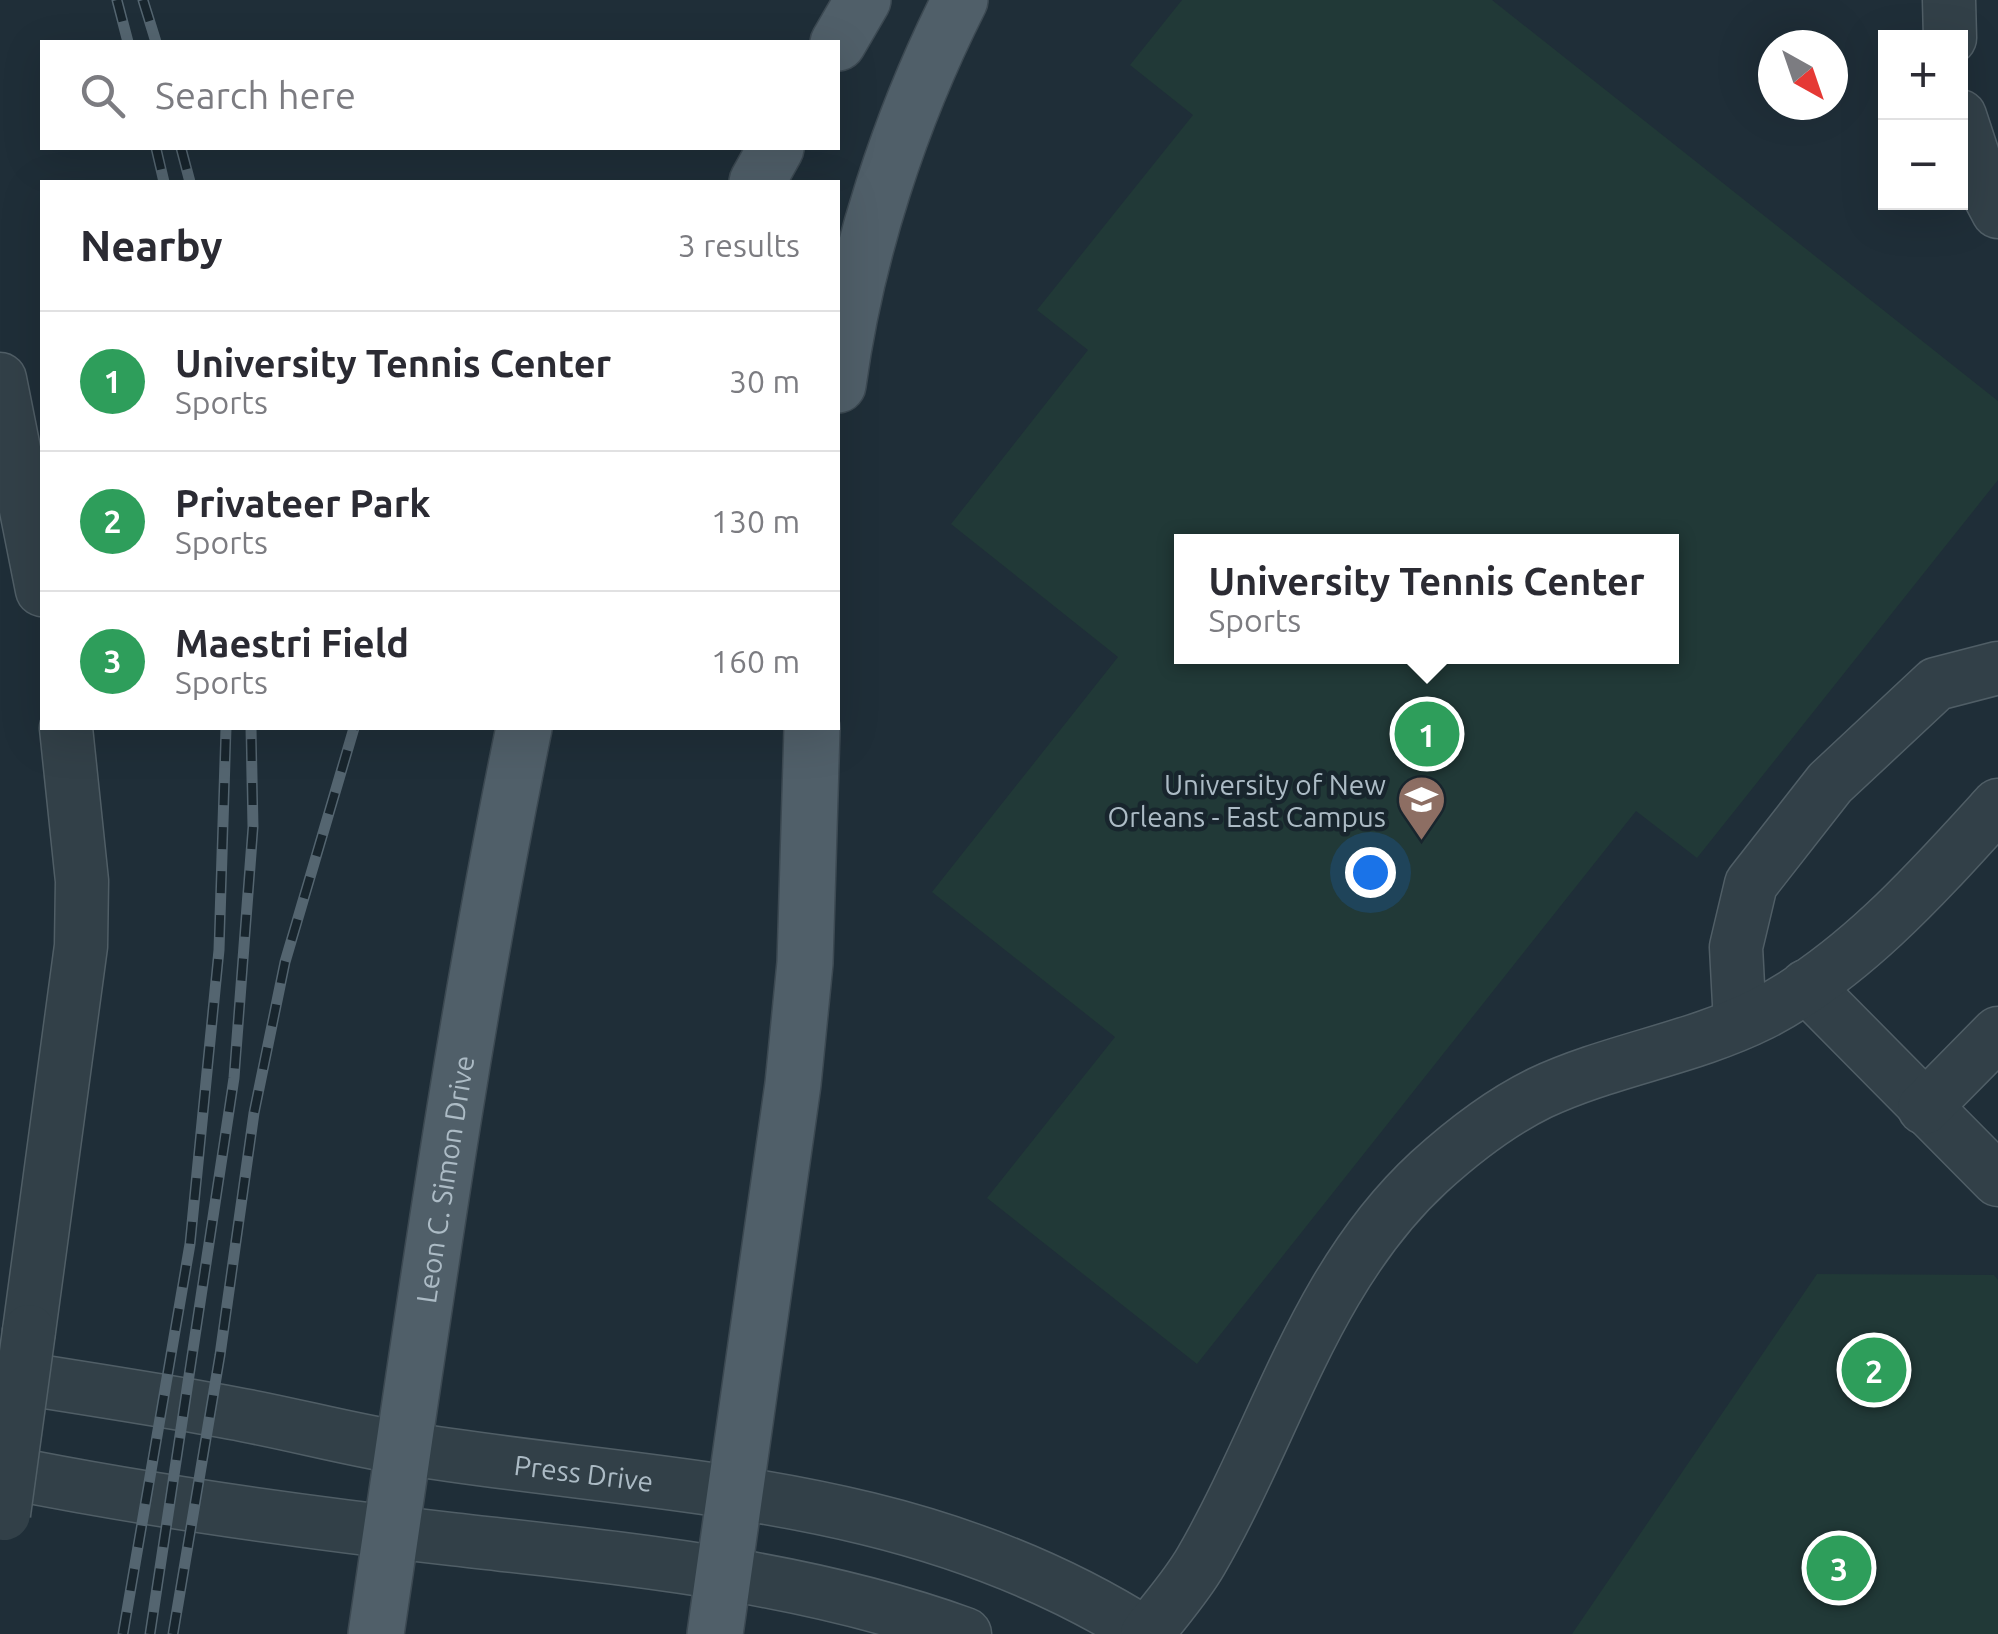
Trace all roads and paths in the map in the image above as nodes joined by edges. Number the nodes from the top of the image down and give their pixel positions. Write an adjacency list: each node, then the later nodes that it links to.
1 (863, 0): 5 (main road)
2 (960, 0): 10 (main road)
3 (1950, 0): 4 (street)
4 (1950, 30)
5 (840, 40)
6 (1961, 120): 9 (street)
7 (775, 150): 8 (main road)
8 (758, 180)
9 (1998, 212)
10 (840, 369)
11 (0, 379): 12 (street)
12 (40, 580)
13 (1998, 668): 19 (street)
14 (66, 730): 26 (street, bridge)
15 (524, 730): 24 (main road, Leon C. Simon Drive)
16 (812, 730): 25 (main road)
17 (1998, 805): 18 (street)
18 (1806, 986): 19 (street); 21 (street)
19 (1740, 1023): 32 (street)
20 (1998, 1033): 21 (street)
21 (1924, 1108): 22 (street)
22 (1998, 1180)
23 (0, 1374): 24 (street, Press Drive)
24 (402, 1448): 25 (street, Press Drive); 27 (main road, Leon C. Simon Drive)
25 (736, 1490): 28 (main road); 32 (street, Press Drive)
26 (2, 1510): 27 (street)
27 (392, 1532): 28 (street); 29 (main road, Leon C. Simon Drive)
28 (724, 1570): 30 (main road); 31 (street)
29 (376, 1634)
30 (715, 1634)
31 (965, 1634)
32 (1146, 1634)

